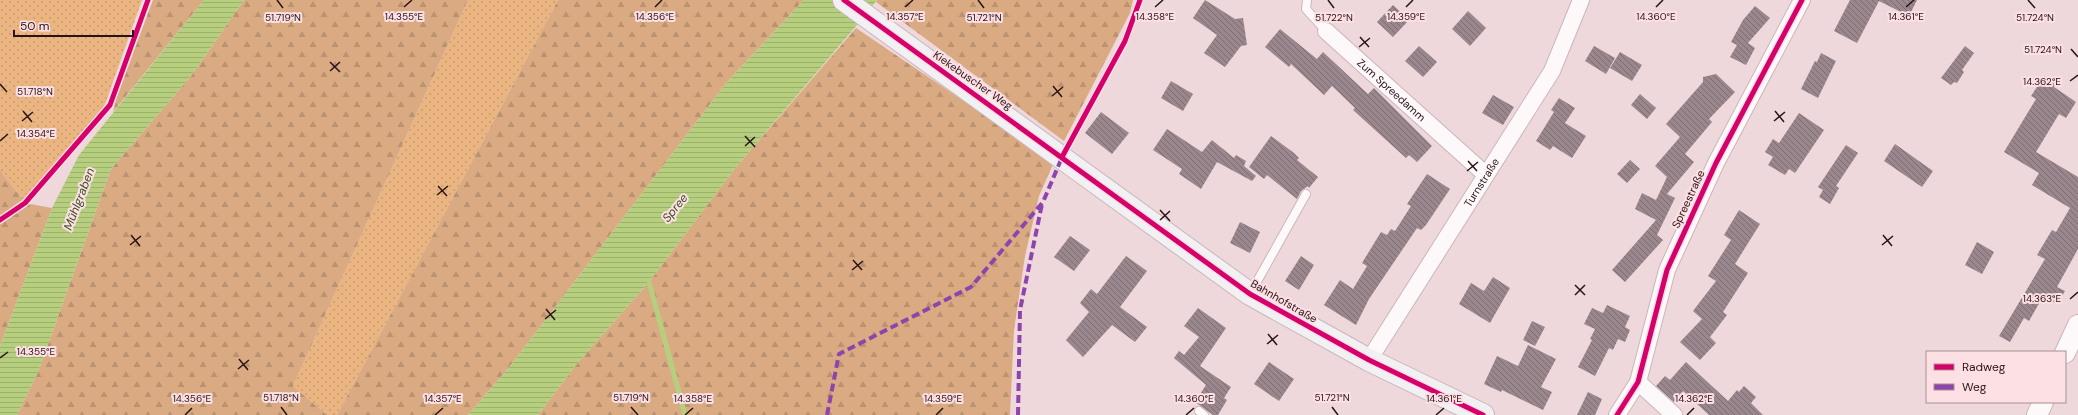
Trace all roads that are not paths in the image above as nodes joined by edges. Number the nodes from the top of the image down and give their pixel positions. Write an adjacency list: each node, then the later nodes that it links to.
1 (844, 0): 7 (main road, Kiekebuscher Weg)
2 (1307, 0): 5 (lane, Zum Spreedamm)
3 (1581, 0): 6 (street, Turnstraße)
4 (1802, 0): 13 (street, Spreestraße)
5 (1326, 31): 6 (street, Zum Spreedamm)
6 (1486, 174): 12 (street, Turnstraße)
7 (1090, 178): 9 (main road, Bahnhofstraße)
8 (1306, 194): 9 (lane)
9 (1250, 294): 12 (main road, Bahnhofstraße)
10 (2078, 326): 11 (street)
11 (2066, 351)
12 (1369, 360): 15 (main road, Bahnhofstraße)
13 (1638, 382): 16 (street, Spreestraße); 17 (street)
14 (2043, 403): 18 (street)
15 (1483, 415)
16 (1617, 415)
17 (1674, 415)
18 (2037, 415)

